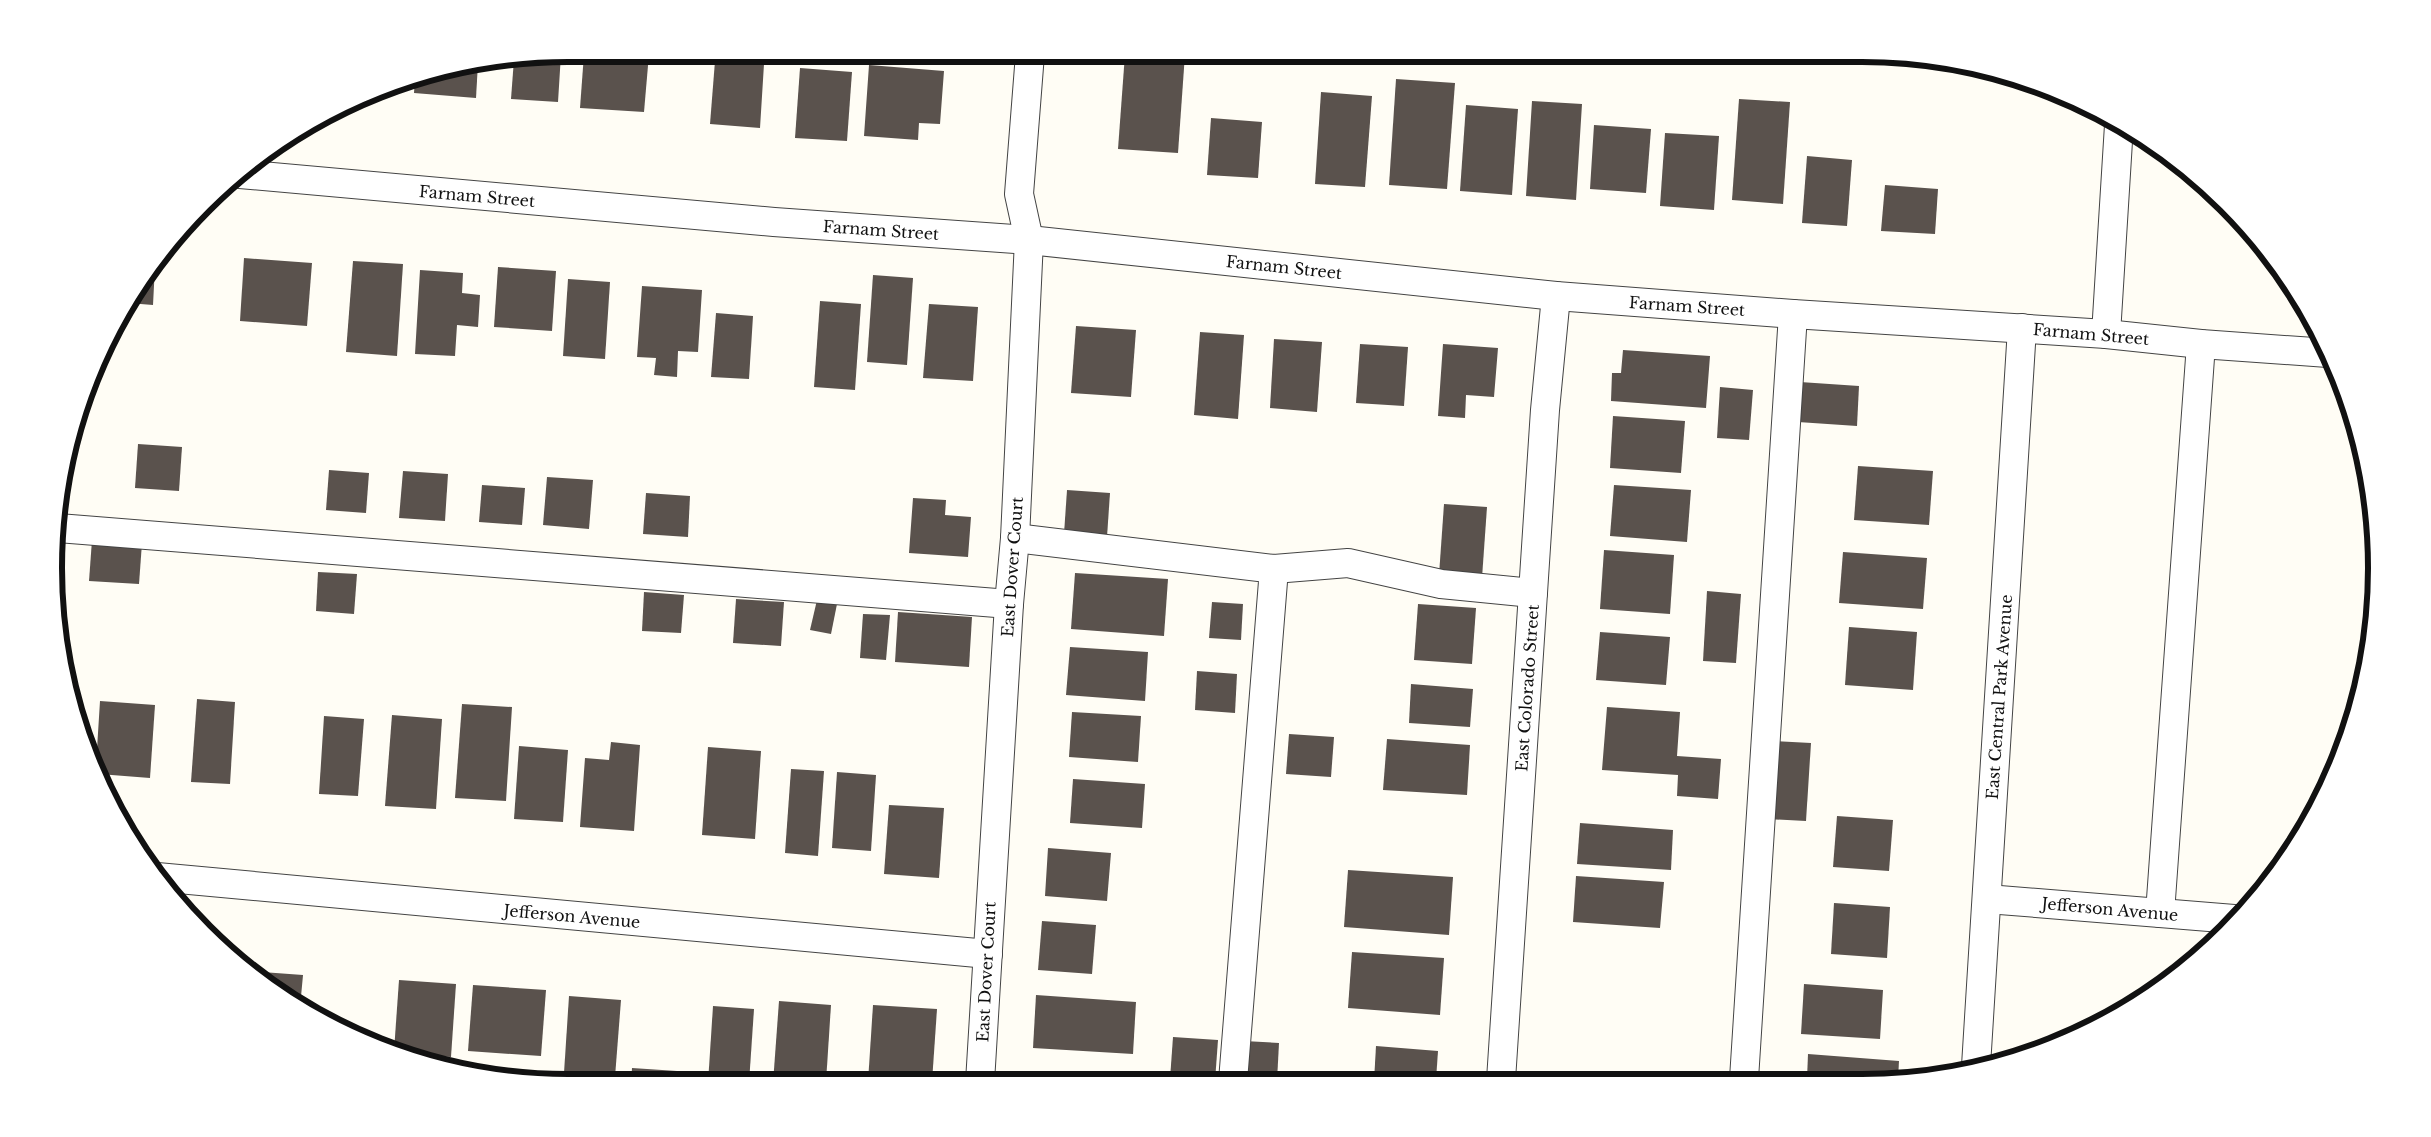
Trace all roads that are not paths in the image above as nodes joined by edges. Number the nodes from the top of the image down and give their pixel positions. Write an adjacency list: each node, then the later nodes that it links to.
1 (1029, 62): 4 (street, East Dover Court)
2 (2119, 132): 8 (street)
3 (251, 175): 4 (street, Farnam Street)
4 (1029, 240): 5 (street, Farnam Street); 12 (street, East Dover Court)
5 (1556, 296): 6 (street, Farnam Street); 14 (street, East Colorado Street)
6 (1793, 314): 7 (street, Farnam Street); 25 (street)
7 (2022, 328): 8 (street, Farnam Street); 17 (street, East Central Park Avenue)
8 (2106, 334): 9 (street, Farnam Street)
9 (2201, 344): 10 (street, Farnam Street); 18 (street)
10 (2319, 352)
11 (65, 529): 15 (street)
12 (1015, 538): 13 (street); 15 (street, East Dover Court)
13 (1274, 569): 14 (street); 23 (street)
14 (1533, 593): 24 (street, East Colorado Street)
15 (1009, 604): 20 (street, East Dover Court)
16 (169, 879): 20 (street, Jefferson Avenue)
17 (1987, 898): 18 (street, Jefferson Avenue); 21 (street, East Central Park Avenue)
18 (2160, 912): 19 (street, Jefferson Avenue)
19 (2228, 918)
20 (988, 954): 22 (street, East Dover Court)
21 (1976, 1061)
22 (980, 1074)
23 (1234, 1074)
24 (1501, 1074)
25 (1744, 1074)

